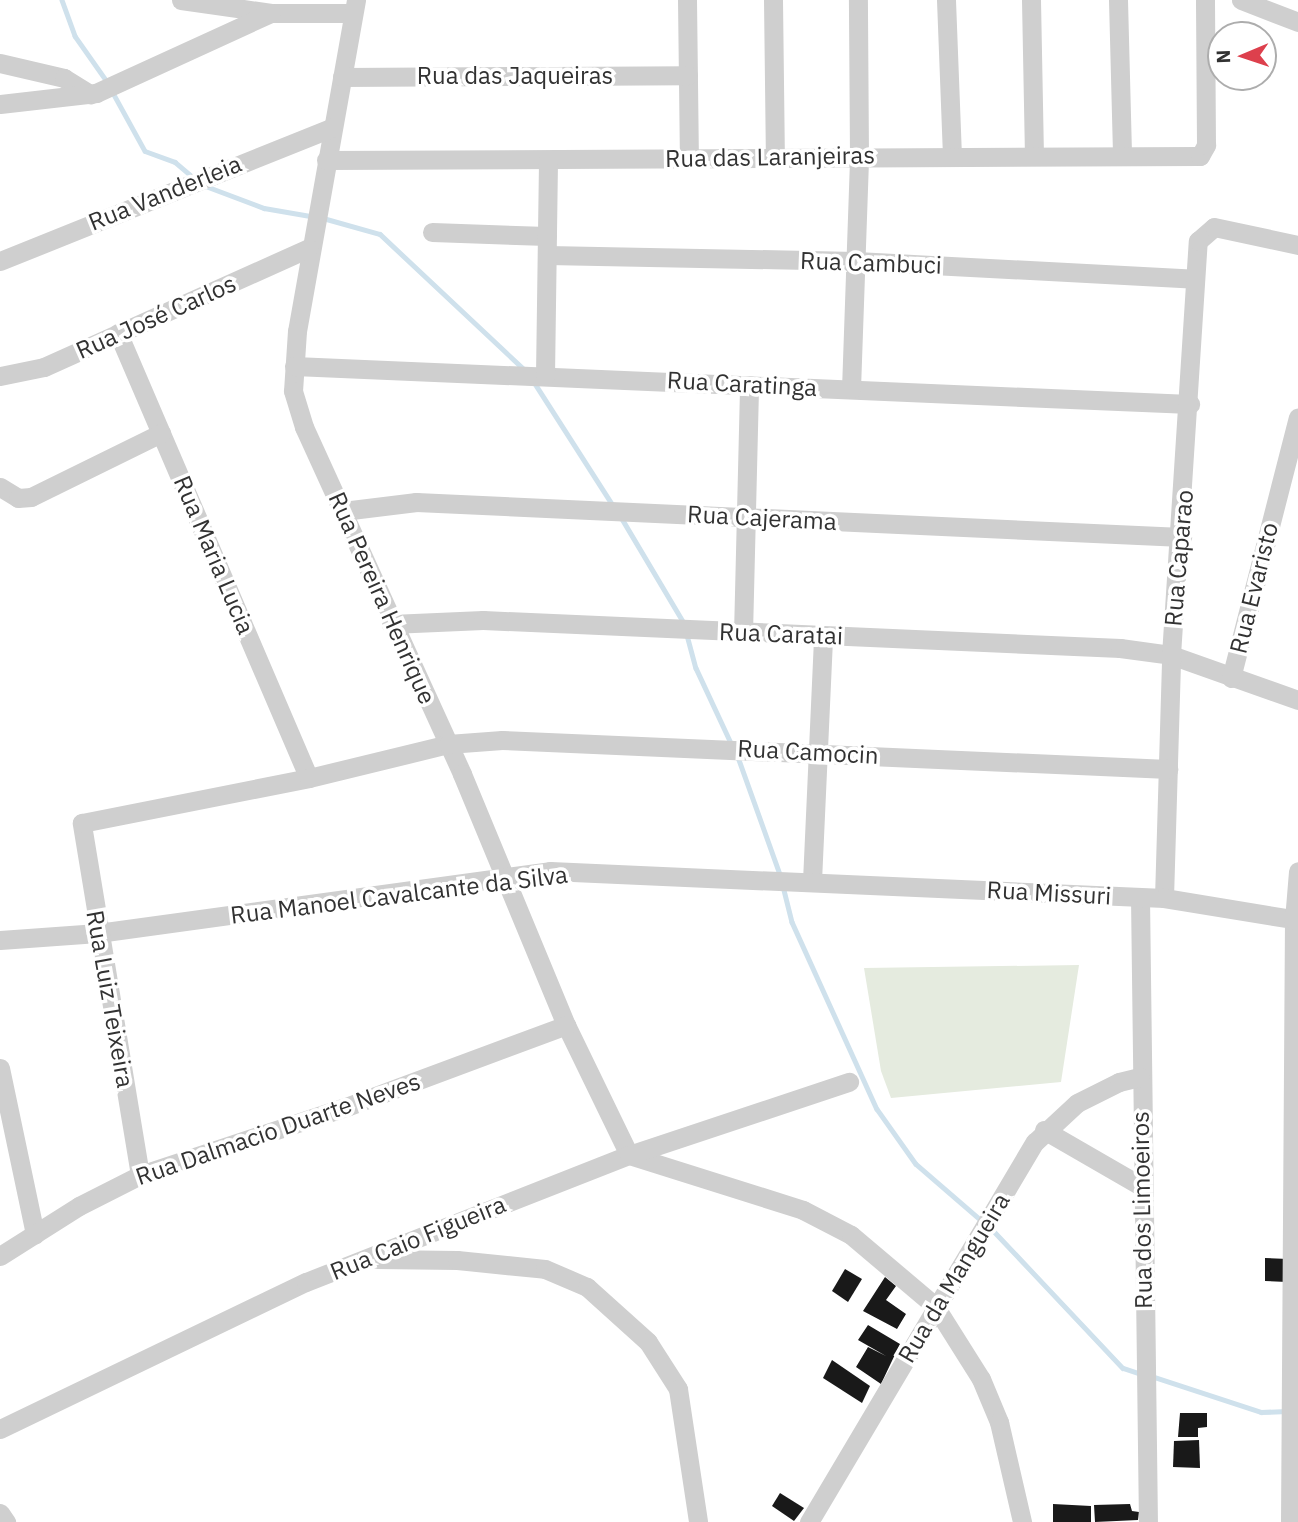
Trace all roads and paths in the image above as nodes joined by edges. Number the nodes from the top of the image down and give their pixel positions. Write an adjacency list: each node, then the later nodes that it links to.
1 (181, 0): 11 (street)
2 (687, 0): 14 (street)
3 (773, 0): 23 (street)
4 (858, 0): 22 (street)
5 (946, 0): 19 (street)
6 (1031, 0): 20 (street)
7 (1118, 0): 21 (street)
8 (1205, 0): 21 (street, Rua das Laranjeiras)
9 (1241, 0): 12 (street)
10 (354, 7): 11 (street); 15 (street, Rua Pereira Henrique)
11 (271, 13): 16 (street)
12 (1298, 22)
13 (0, 63): 16 (street)
14 (688, 75): 15 (street, Rua das Jaqueiras); 24 (street)
15 (342, 77): 18 (street, Rua Pereira Henrique)
16 (93, 94): 17 (street)
17 (0, 104)
18 (331, 128): 25 (street, Rua Pereira Henrique); 31 (street, Rua Vanderleia)
19 (952, 155): 20 (street, Rua das Laranjeiras); 22 (street, Rua das Laranjeiras)
20 (1034, 155): 21 (street, Rua das Laranjeiras)
21 (1122, 155)
22 (859, 156): 23 (street, Rua das Laranjeiras); 32 (street)
23 (775, 157): 24 (street, Rua das Laranjeiras)
24 (689, 159): 26 (street, Rua das Laranjeiras)
25 (326, 160): 26 (street, Rua das Laranjeiras); 28 (street, Rua Pereira Henrique)
26 (548, 160): 30 (street)
27 (432, 232): 30 (street, Rua Cambuci)
28 (310, 245): 34 (street, Rua José Carlos); 35 (street, Rua Pereira Henrique)
29 (1298, 245): 33 (street, Rua Caparao)
30 (547, 246): 32 (street, Rua Cambuci); 37 (street)
31 (0, 261)
32 (856, 261): 33 (street, Rua Cambuci); 39 (street)
33 (1195, 279): 40 (street, Rua Caparao)
34 (118, 333): 36 (street, Rua José Carlos); 42 (street, Rua Maria Lucia)
35 (293, 366): 37 (street, Rua Caratinga); 44 (street, Rua Pereira Henrique)
36 (0, 376)
37 (543, 376): 38 (street, Rua Caratinga)
38 (749, 385): 39 (street, Rua Caratinga); 45 (street)
39 (852, 389): 40 (street, Rua Caratinga)
40 (1190, 404): 46 (street, Rua Caparao)
41 (1298, 417): 51 (street, Rua Evaristo)
42 (161, 433): 43 (street); 56 (street, Rua Maria Lucia)
43 (0, 487)
44 (343, 511): 45 (street, Rua Cajerama); 47 (street, Rua Pereira Henrique)
45 (743, 518): 46 (street, Rua Cajerama); 48 (street)
46 (1182, 537): 50 (street, Rua Caparao)
47 (391, 624): 48 (street, Rua Caratai); 53 (street, Rua Pereira Henrique)
48 (743, 634): 49 (street, Rua Caratai)
49 (823, 636): 50 (street, Rua Caratai); 54 (street)
50 (1171, 655): 51 (street, Rua Caratai); 55 (street, Rua Caparao)
51 (1231, 678): 52 (street, Rua Caratai)
52 (1298, 700)
53 (448, 744): 54 (street, Rua Camocin); 56 (street, Rua Camocin); 59 (street, Rua Pereira Henrique)
54 (819, 752): 55 (street, Rua Camocin); 60 (street)
55 (1168, 769): 62 (street, Rua Caparao)
56 (309, 778): 57 (street, Rua Camocin)
57 (82, 822): 64 (street, Rua Luiz Teixeira)
58 (1298, 871): 63 (street)
59 (504, 880): 60 (street, Rua Manoel Cavalcante da Silva); 64 (street, Rua Manoel Cavalcante da Silva); 66 (street, Rua Pereira Henrique)
60 (805, 881): 61 (street, Rua Missuri)
61 (1140, 897): 62 (street, Rua Missuri); 68 (street, Rua dos Limoeiros)
62 (1164, 898): 63 (street, Rua Missuri)
63 (1296, 920): 87 (street)
64 (98, 933): 65 (street, Rua Manoel Cavalcante da Silva); 72 (street, Rua Luiz Teixeira)
65 (0, 940)
66 (566, 1025): 71 (street, Rua Pereira Henrique); 72 (street, Rua Dalmacio Duarte Neves)
67 (0, 1068): 73 (street)
68 (1139, 1077): 70 (street, Rua da Mangueira); 75 (street, Rua dos Limoeiros)
69 (849, 1083): 71 (street, Rua Caio Figueira)
70 (1044, 1130): 75 (street); 79 (street, Rua da Mangueira)
71 (629, 1155): 78 (street, Rua Caio Figueira); 79 (street)
72 (140, 1175): 76 (street, Rua Dalmacio Duarte Neves)
73 (20, 1177): 74 (street); 76 (street)
74 (0, 1179)
75 (1141, 1186): 86 (street, Rua dos Limoeiros)
76 (35, 1234): 77 (street, Rua Dalmacio Duarte Neves)
77 (0, 1256)
78 (366, 1259): 80 (street, Rua Caio Figueira); 83 (street)
79 (935, 1306): 84 (street, Rua da Mangueira); 85 (street)
80 (0, 1429)
81 (0, 1513): 82 (street)
82 (6, 1522)
83 (698, 1522)
84 (809, 1522)
85 (1022, 1522)
86 (1148, 1522)
87 (1290, 1522)

